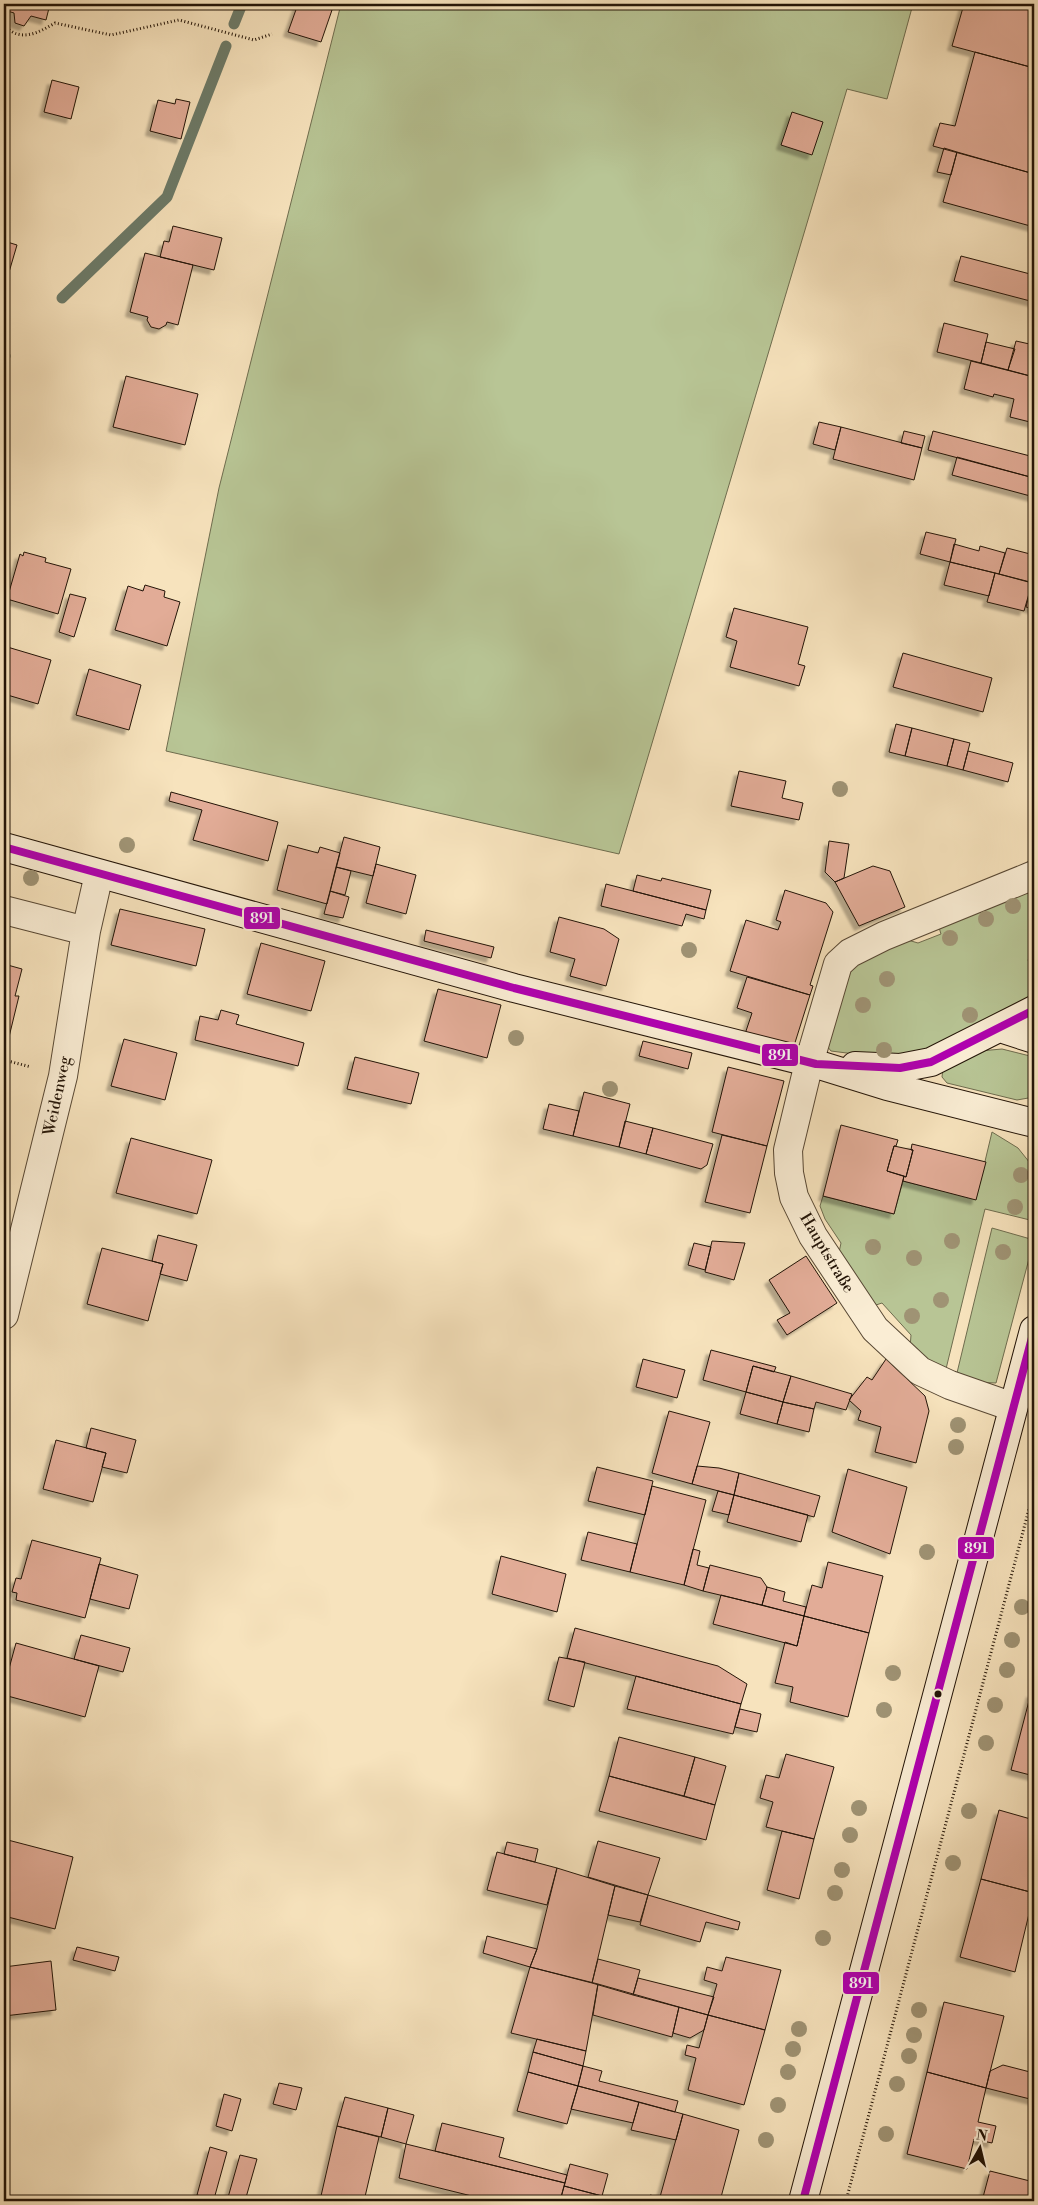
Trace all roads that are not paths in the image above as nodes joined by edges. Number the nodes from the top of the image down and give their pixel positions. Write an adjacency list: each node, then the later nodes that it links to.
1 (4, 847): 2 (main road)
2 (99, 874): 5 (main road, Weidenweg); 9 (main road)
3 (1034, 875): 9 (main road, Hauptstraße)
4 (4, 910): 5 (main road)
5 (86, 931): 11 (main road, Weidenweg)
6 (1034, 1010): 7 (main road)
7 (1000, 1028): 8 (main road); 9 (main road)
8 (1034, 1039)
9 (812, 1064): 10 (main road); 14 (main road, Hauptstraße)
10 (1034, 1123)
11 (4, 1315)
12 (1034, 1330): 13 (main road)
13 (1030, 1362): 14 (main road)
14 (1013, 1407): 15 (main road)
15 (803, 2201)

